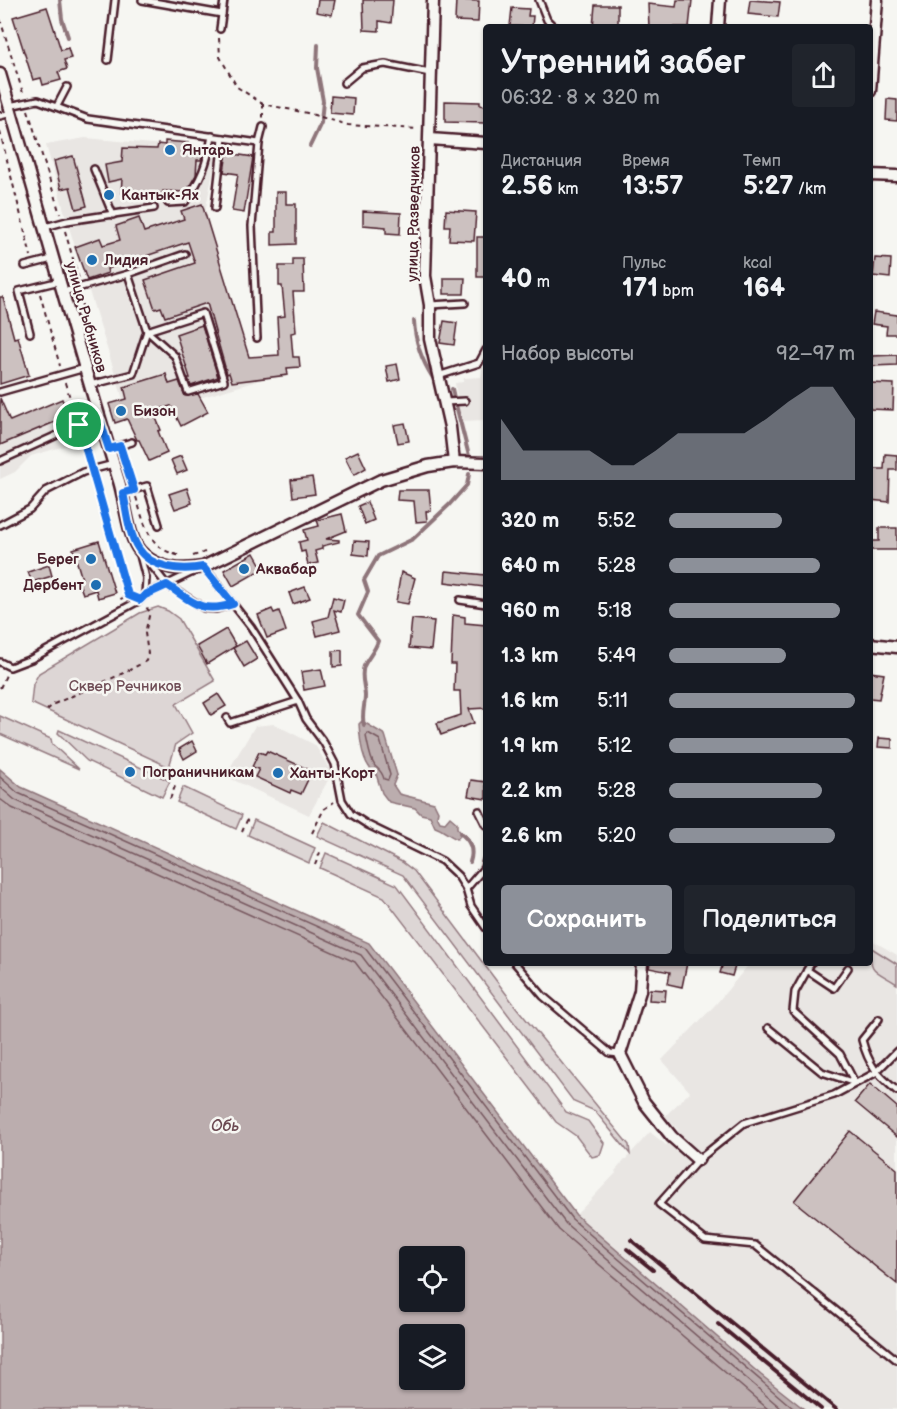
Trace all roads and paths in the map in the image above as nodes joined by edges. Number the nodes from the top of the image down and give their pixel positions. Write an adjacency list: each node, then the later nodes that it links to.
1 (114, 0): 14 (lane)
2 (142, 0): 8 (lane)
3 (224, 0): 8 (lane)
4 (433, 0): 15 (street, улица Разведчиков)
5 (539, 0): 10 (lane)
6 (720, 0): 11 (street)
7 (877, 0): 13 (street)
8 (222, 14): 12 (lane)
9 (0, 19): 19 (path)
10 (552, 24)
11 (718, 24)
12 (220, 29): 20 (path)
13 (873, 52)
14 (108, 60)
15 (432, 73): 17 (lane); 26 (street, улица Разведчиков)
16 (0, 74): 22 (street, улица Рыбников)
17 (344, 83)
18 (67, 87): 21 (lane)
19 (26, 103): 21 (lane); 22 (lane); 38 (path)
20 (262, 104): 24 (path); 26 (path)
21 (57, 106): 27 (lane)
22 (10, 110): 23 (lane); 39 (street, улица Рыбников)
23 (0, 116)
24 (263, 128): 29 (lane)
25 (0, 132): 42 (path)
26 (430, 134): 30 (street); 50 (street, улица Разведчиков)
27 (212, 136): 28 (lane); 34 (lane)
28 (223, 138): 29 (lane); 36 (lane)
29 (258, 143): 54 (lane)
30 (483, 143)
31 (94, 169): 37 (lane)
32 (873, 174): 33 (street)
33 (897, 176)
34 (168, 203)
35 (154, 208): 37 (lane)
36 (215, 208)
37 (113, 215): 38 (lane)
38 (62, 223): 39 (lane); 47 (path)
39 (45, 227): 41 (street, улица Рыбников)
40 (185, 254): 44 (lane)
41 (54, 258): 42 (lane); 45 (street, улица Рыбников)
42 (33, 264): 43 (lane)
43 (25, 266)
44 (128, 274): 47 (lane); 52 (lane)
45 (60, 281): 46 (lane); 48 (street, улица Рыбников)
46 (38, 286): 53 (lane); 57 (path)
47 (81, 287): 48 (lane); 51 (path)
48 (63, 292): 56 (street, улица Рыбников)
49 (465, 303): 50 (lane)
50 (430, 305): 58 (street, улица Разведчиков)
51 (83, 319)
52 (147, 331): 52 (lane); 59 (lane)
53 (30, 333)
54 (257, 338)
55 (483, 356): 58 (lane)
56 (85, 368): 57 (lane); 59 (street, улица Рыбников)
57 (62, 374): 60 (lane); 64 (path)
58 (438, 376): 62 (street, улица Разведчиков)
59 (90, 385): 63 (street, улица Рыбников)
60 (0, 392)
61 (465, 401): 62 (lane)
62 (445, 402): 68 (street, улица Разведчиков)
63 (100, 421): 64 (lane); 66 (street, улица Рыбников)
64 (79, 425): 67 (lane); 71 (path)
65 (132, 442): 66 (lane)
66 (109, 449): 70 (street, улица Рыбников)
67 (0, 461)
68 (454, 462): 69 (street); 78 (street)
69 (483, 463)
70 (114, 464): 71 (lane); 73 (street, улица Рыбников)
71 (91, 470): 74 (lane); 80 (path)
72 (134, 490): 73 (lane); 75 (lane); 77 (path)
73 (123, 493): 76 (street, улица Рыбников)
74 (0, 525)
75 (159, 525)
76 (139, 550): 78 (street); 79 (lane); 81 (lane)
77 (207, 551)
78 (203, 567): 79 (lane); 85 (lane)
79 (167, 585): 81 (lane); 85 (lane)
80 (128, 595): 82 (path); 83 (path)
81 (145, 595): 83 (lane)
82 (119, 600)
83 (140, 600): 90 (lane); 93 (path)
84 (460, 600): 86 (lane)
85 (233, 604): 92 (lane)
86 (483, 604)
87 (873, 644): 88 (street)
88 (897, 647)
89 (0, 662): 90 (lane)
90 (10, 667): 91 (path)
91 (0, 688)
92 (298, 701): 94 (lane); 97 (lane)
93 (47, 710)
94 (227, 718)
95 (177, 784): 96 (path)
96 (170, 799)
97 (342, 800): 102 (path); 106 (lane)
98 (479, 811): 100 (lane)
99 (248, 818): 101 (path)
100 (483, 819)
101 (242, 832)
102 (312, 833)
103 (321, 850): 104 (path)
104 (315, 865)
105 (483, 869): 106 (lane)
106 (466, 889): 107 (lane)
107 (483, 924)
108 (518, 966): 116 (lane)
109 (642, 966): 116 (street)
110 (809, 966): 112 (lane)
111 (848, 968): 112 (lane)
112 (807, 970): 118 (lane)
113 (879, 1019): 117 (lane)
114 (768, 1029): 118 (lane)
115 (897, 1051): 117 (lane)
116 (620, 1054): 120 (street)
117 (875, 1073): 118 (lane); 119 (lane)
118 (855, 1083): 120 (lane)
119 (897, 1091)
120 (698, 1160): 121 (lane)
121 (897, 1360)

